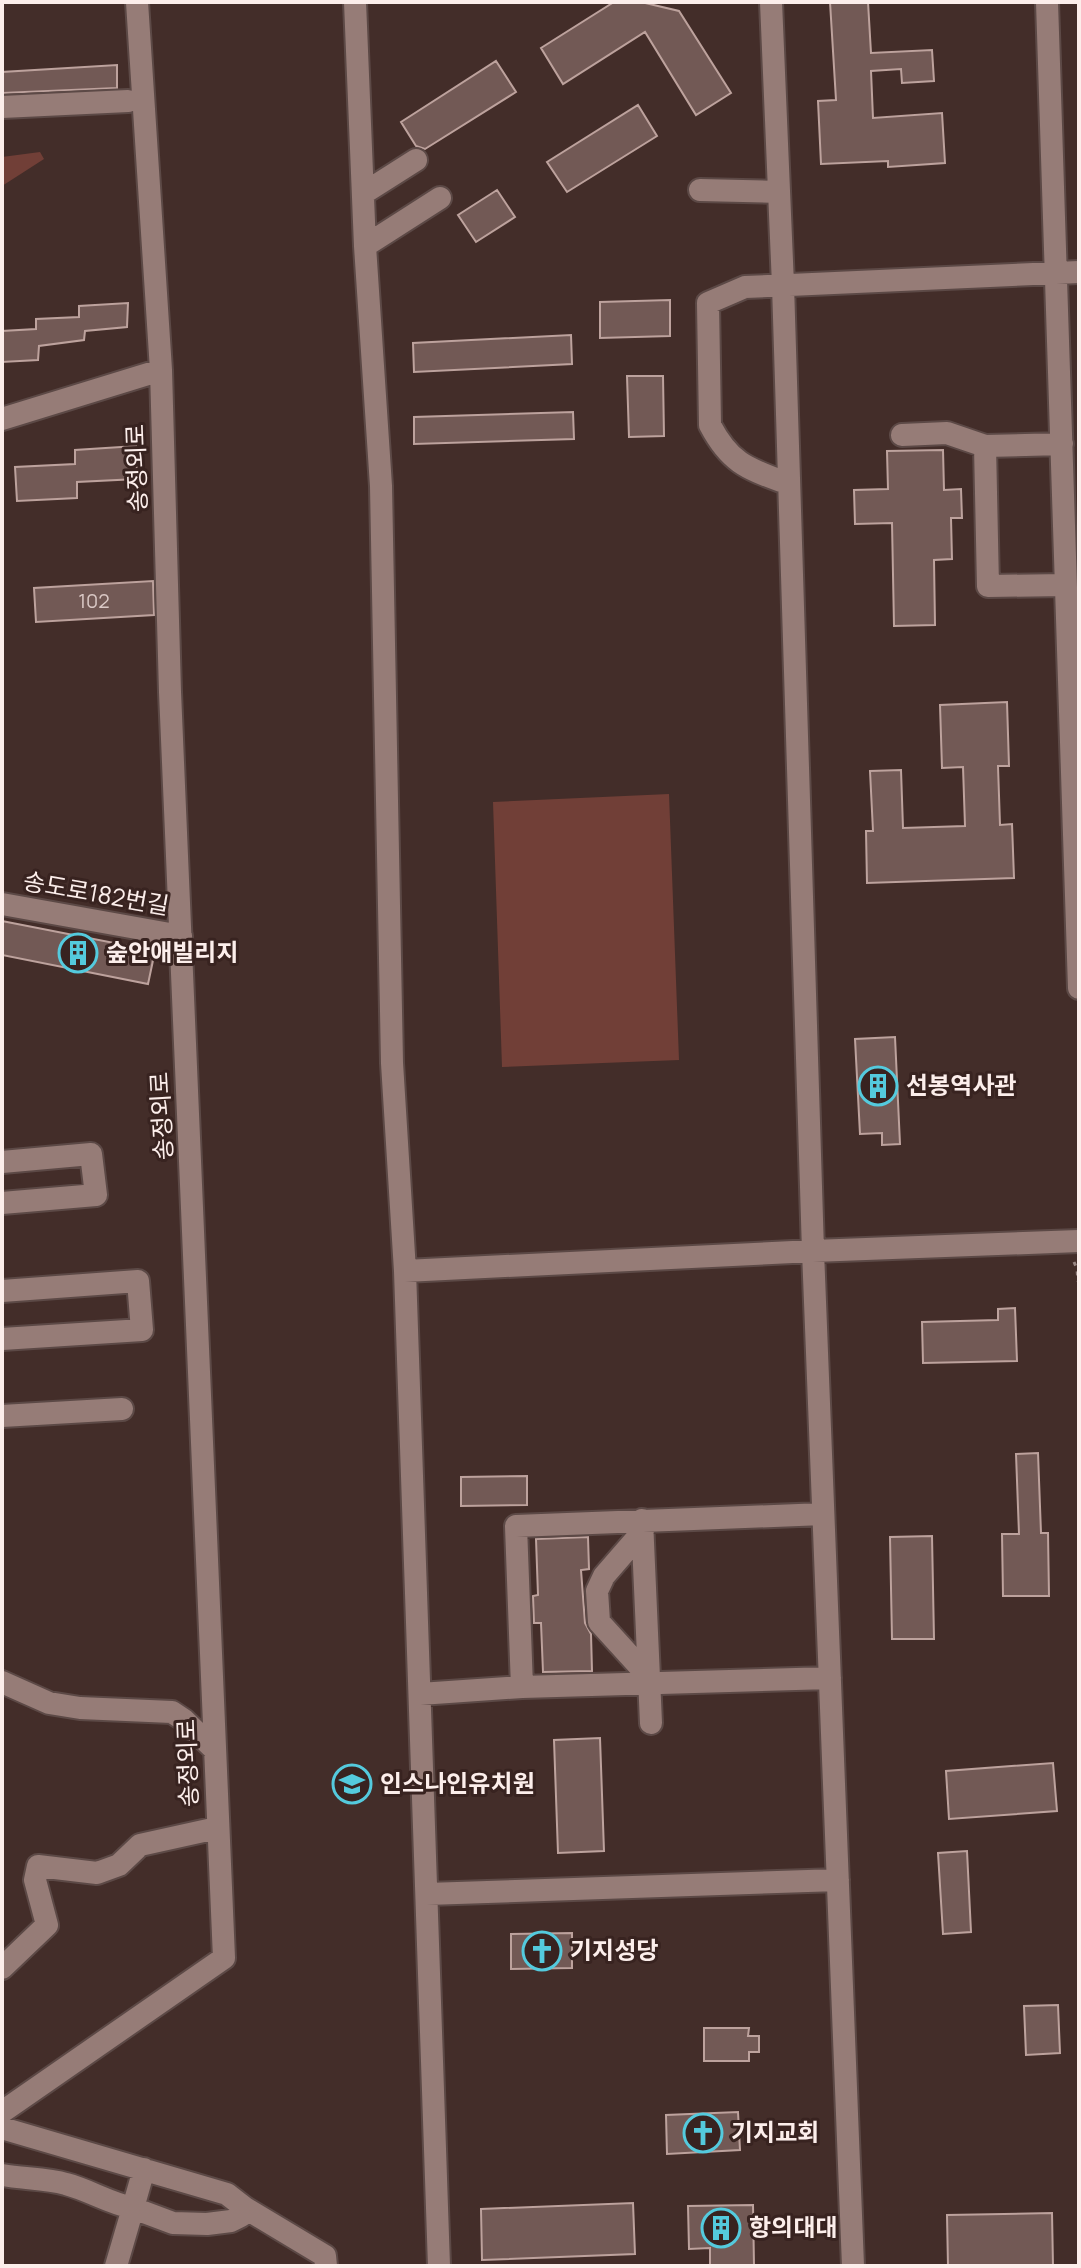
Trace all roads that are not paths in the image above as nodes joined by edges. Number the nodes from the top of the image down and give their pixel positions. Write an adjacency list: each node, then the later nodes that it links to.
1 (137, 2): 16 (street, 송정외로)
2 (355, 2): 10 (street)
3 (771, 2): 9 (street)
4 (1047, 2): 14 (street)
5 (128, 101): 6 (street)
6 (2, 107)
7 (416, 160): 10 (street)
8 (700, 190): 9 (street)
9 (779, 192): 15 (street)
10 (364, 193): 12 (street)
11 (440, 198): 12 (street)
12 (365, 246): 30 (street)
13 (1079, 272): 14 (street)
14 (1056, 274): 15 (street); 19 (street)
15 (783, 285): 21 (street); 21 (street)
16 (161, 370): 17 (street); 24 (street, 송정외로)
17 (2, 419)
18 (902, 435): 20 (street)
19 (1062, 444): 20 (street); 22 (street)
20 (985, 446): 22 (street)
21 (789, 484): 29 (street)
22 (1065, 585): 25 (street)
23 (2, 904): 24 (street, 송도로182번길)
24 (181, 936): 43 (street, 송정외로)
25 (1079, 988)
26 (2, 1162): 27 (street)
27 (2, 1203)
28 (1073, 1249): 29 (street)
29 (813, 1251): 30 (street); 35 (street)
30 (405, 1271): 41 (street)
31 (2, 1291): 32 (street)
32 (2, 1339)
33 (122, 1409): 34 (street)
34 (2, 1416)
35 (823, 1514): 36 (street); 37 (street)
36 (642, 1526): 38 (street); 38 (street); 40 (street)
37 (830, 1678): 38 (street); 45 (street)
38 (649, 1680): 40 (street); 42 (street)
39 (2, 1682): 43 (street)
40 (522, 1687): 41 (street)
41 (420, 1694): 46 (street)
42 (651, 1723)
43 (214, 1749): 44 (street, 송정외로)
44 (217, 1828): 47 (street); 48 (street, 송정외로)
45 (838, 1880): 46 (street); 56 (street)
46 (427, 1894): 55 (street)
47 (2, 1968)
48 (3, 2114): 49 (street)
49 (144, 2169): 51 (street); 52 (street)
50 (2, 2175): 51 (street)
51 (133, 2208): 52 (street); 53 (street)
52 (245, 2208): 54 (street)
53 (116, 2266)
54 (326, 2266)
55 (439, 2266)
56 (853, 2266)

